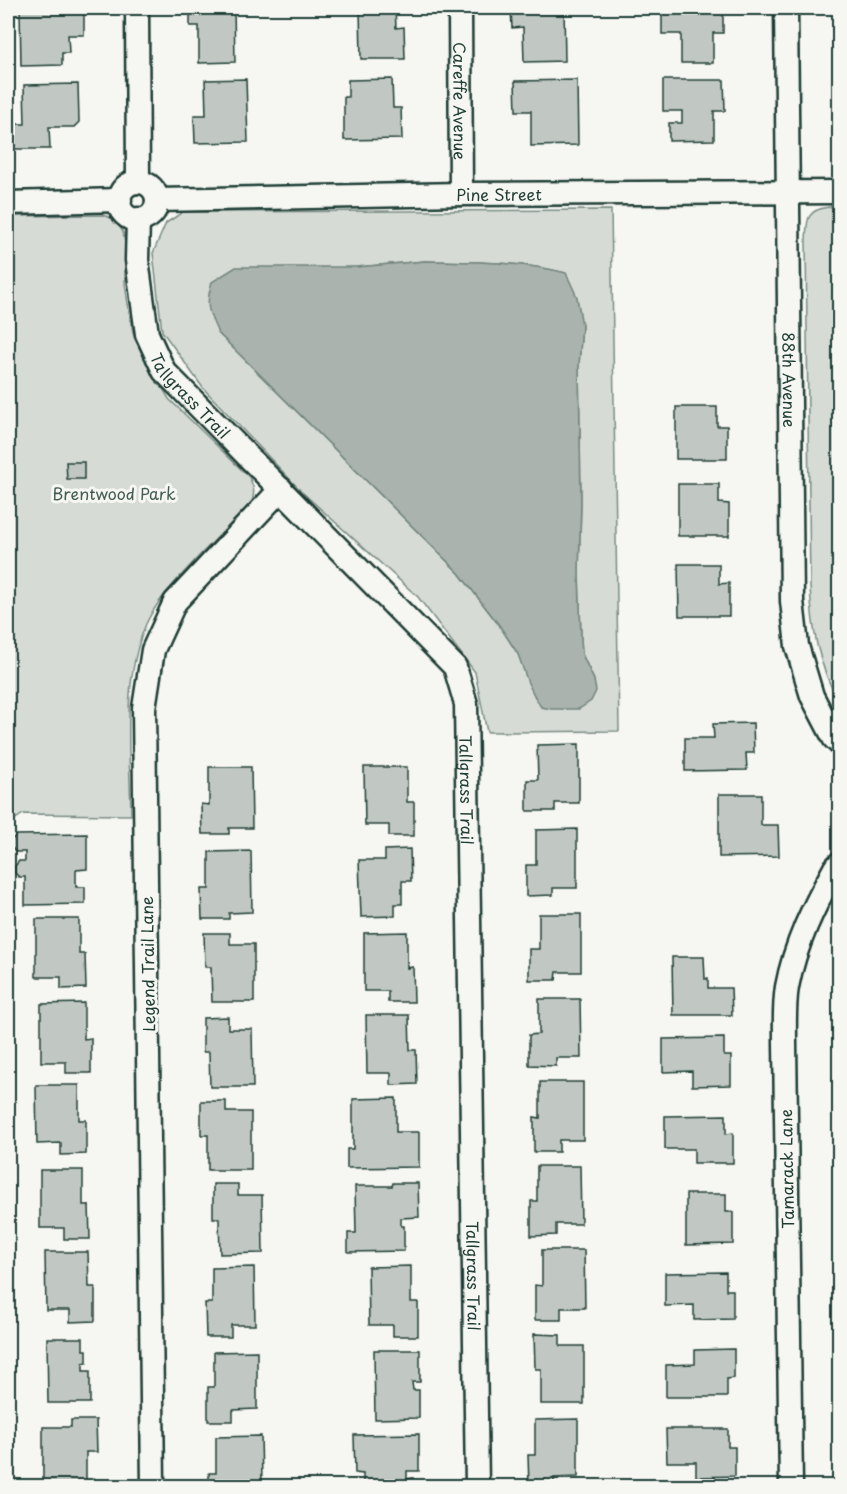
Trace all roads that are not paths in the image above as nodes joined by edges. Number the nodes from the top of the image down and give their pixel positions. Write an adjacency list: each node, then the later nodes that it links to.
1 (137, 8): 4 (street)
2 (460, 8): 7 (street, Careffe Avenue)
3 (786, 8): 5 (street, 88th Avenue)
4 (138, 182): 8 (street); 9 (street)
5 (788, 192): 6 (street, Pine Street); 7 (street, Pine Street); 13 (street, 88th Avenue)
6 (840, 192)
7 (461, 194): 9 (street, Pine Street)
8 (120, 200): 10 (street); 11 (street)
9 (157, 200): 11 (street)
10 (8, 203)
11 (138, 219): 12 (street, Tallgrass Trail)
12 (280, 489): 15 (street, Legend Trail Lane); 16 (street, Tallgrass Trail)
13 (840, 744)
14 (840, 862): 17 (street, Tamarack Lane)
15 (153, 1486)
16 (477, 1486)
17 (791, 1486)

